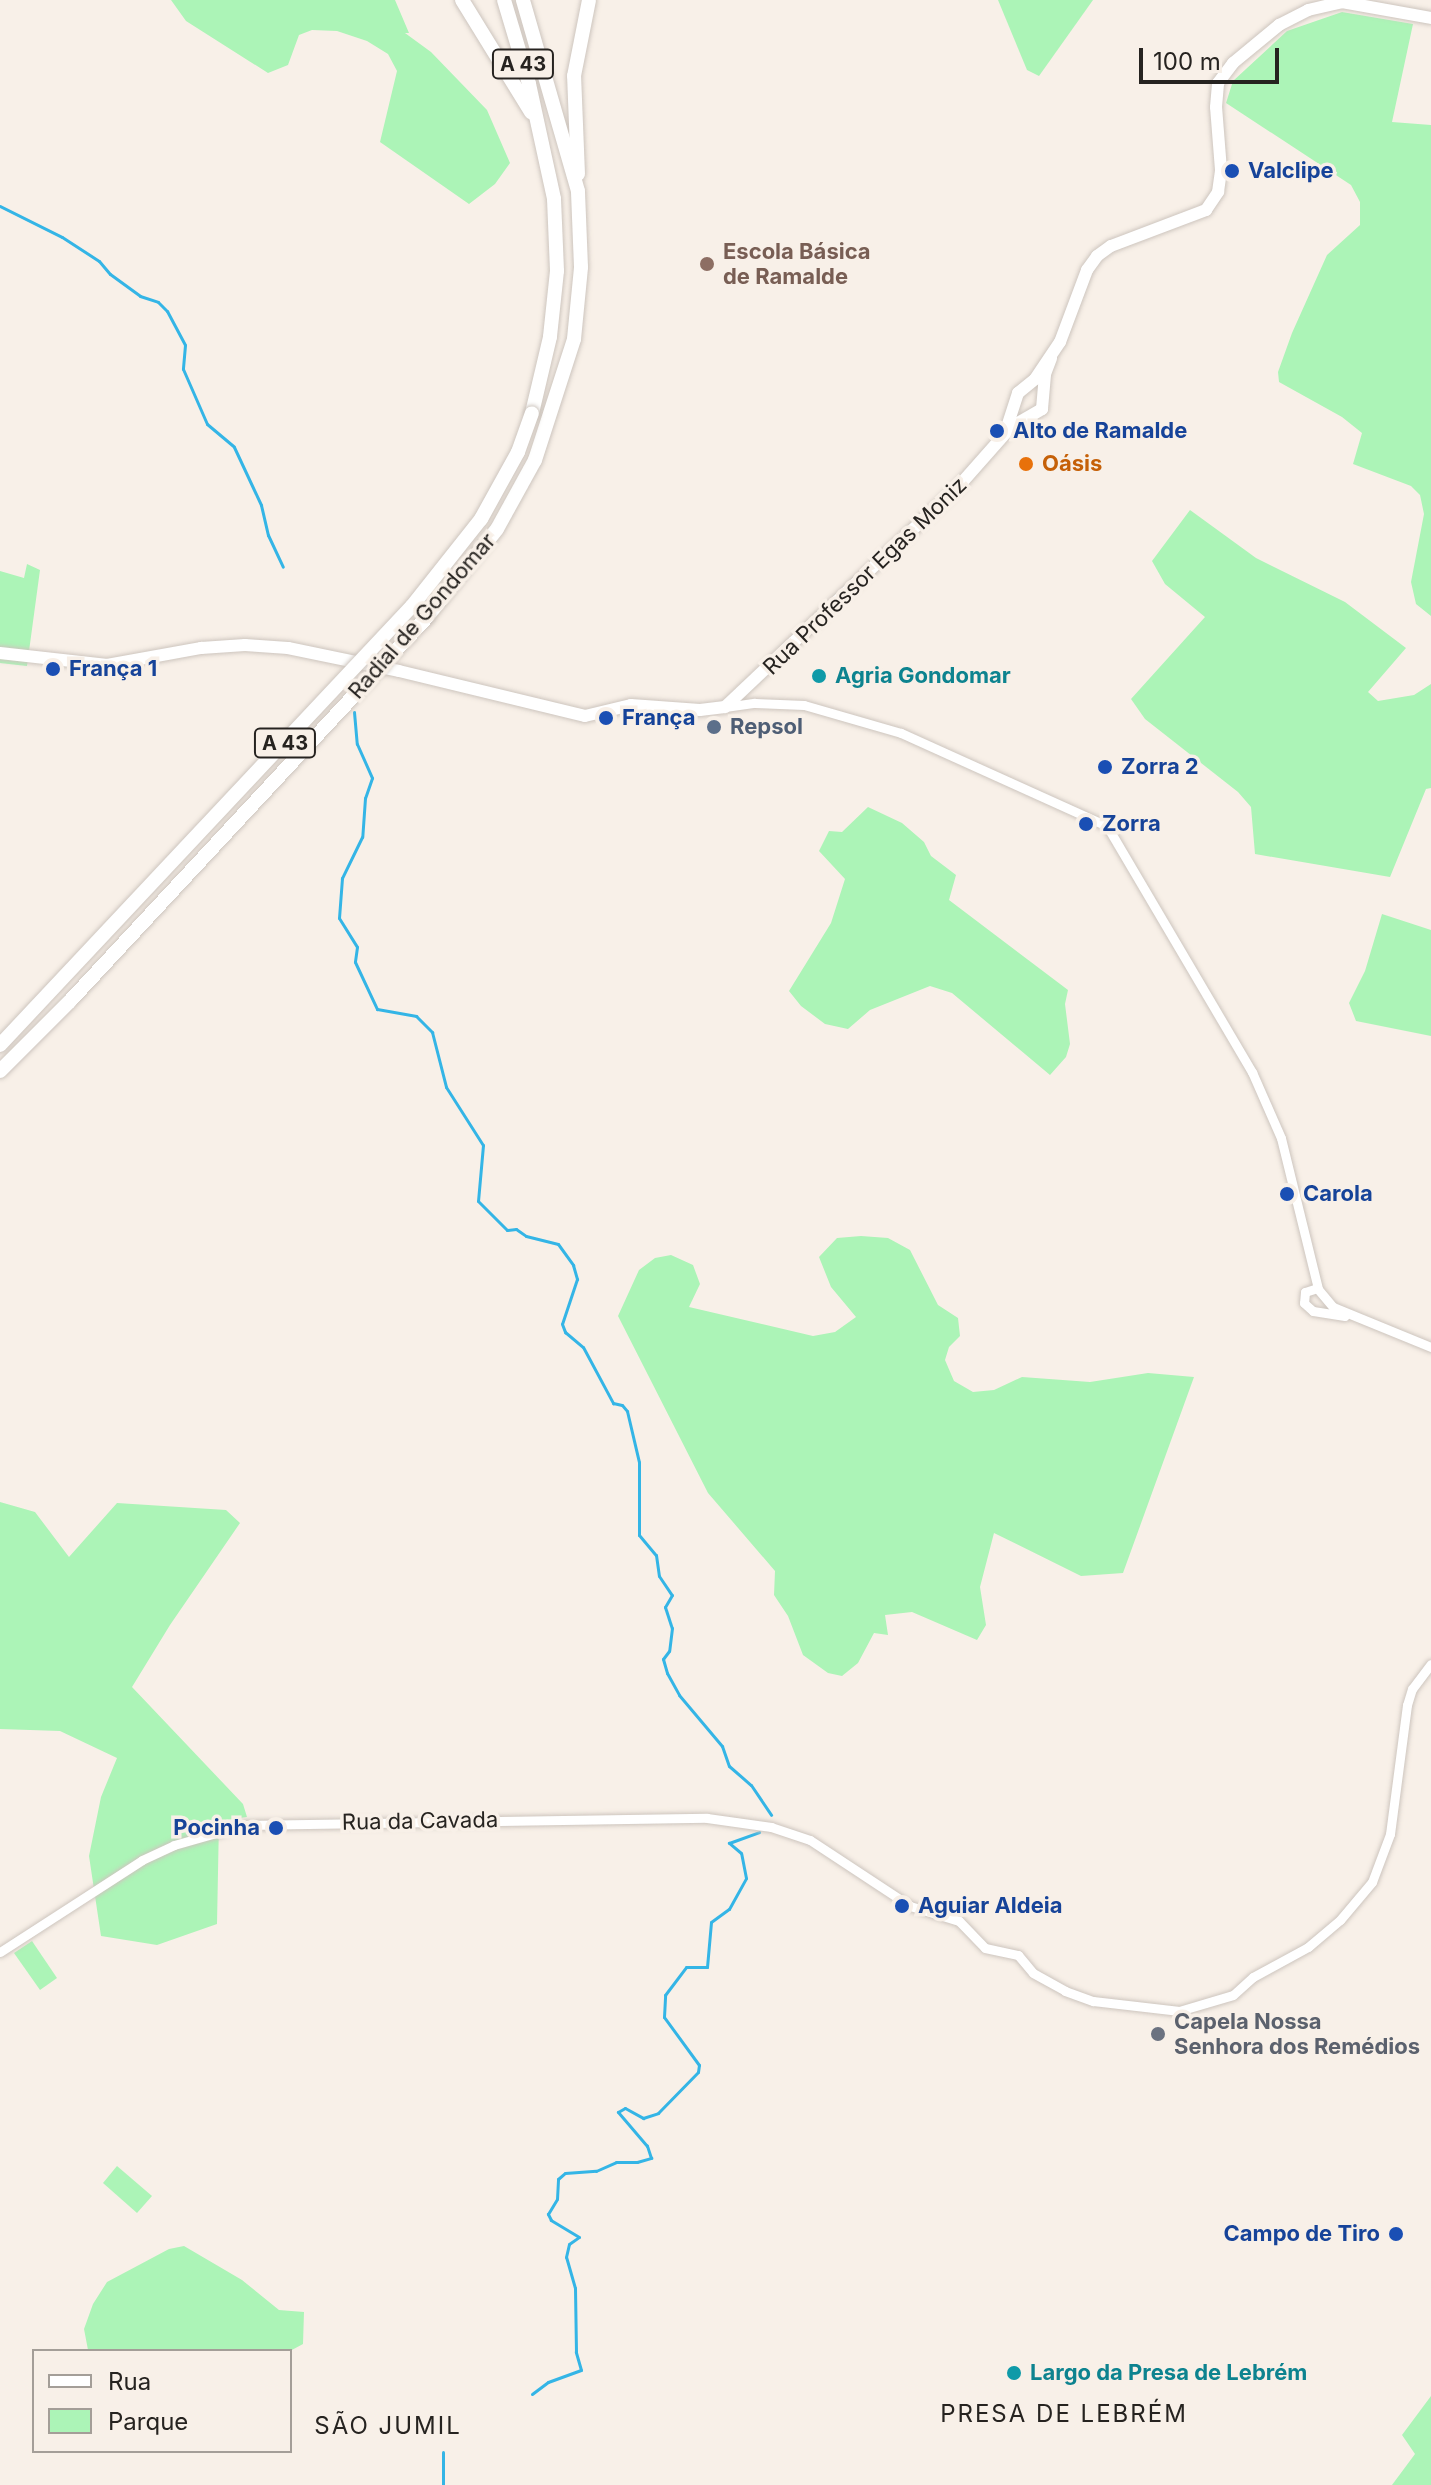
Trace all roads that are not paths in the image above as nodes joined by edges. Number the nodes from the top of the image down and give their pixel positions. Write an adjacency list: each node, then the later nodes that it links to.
1 (462, 0): 6 (highway)
2 (504, 0): 6 (highway, Radial de Gondomar / A 43)
3 (523, 0): 7 (highway, Radial de Gondomar / A 43)
4 (589, 0): 7 (highway)
5 (1431, 18): 8 (main road, Rua Professor Egas Moniz)
6 (540, 130): 15 (highway, Radial de Gondomar / A 43, bridge)
7 (578, 191): 16 (highway, Radial de Gondomar / A 43, bridge)
8 (1051, 358): 9 (main road, Rua Professor Egas Moniz); 10 (main road, Rua Professor Egas Moniz)
9 (1021, 392): 10 (main road); 11 (main road); 12 (main road, Rua Professor Egas Moniz)
10 (1045, 395): 11 (main road, Rua Professor Egas Moniz)
11 (1035, 414): 12 (main road, Rua Professor Egas Moniz)
12 (999, 441): 14 (main road, Rua Professor Egas Moniz)
13 (0, 653): 14 (main road)
14 (725, 707): 17 (street)
15 (0, 1045)
16 (0, 1071)
17 (1312, 1273): 18 (street); 19 (street)
18 (1318, 1289): 19 (street); 20 (street)
19 (1305, 1292): 21 (street)
20 (1324, 1298): 21 (street); 22 (street)
21 (1309, 1308): 22 (street)
22 (1357, 1317): 23 (street)
23 (1431, 1347)
24 (1431, 1664): 25 (street, Rua da Cavada)
25 (0, 1952)

